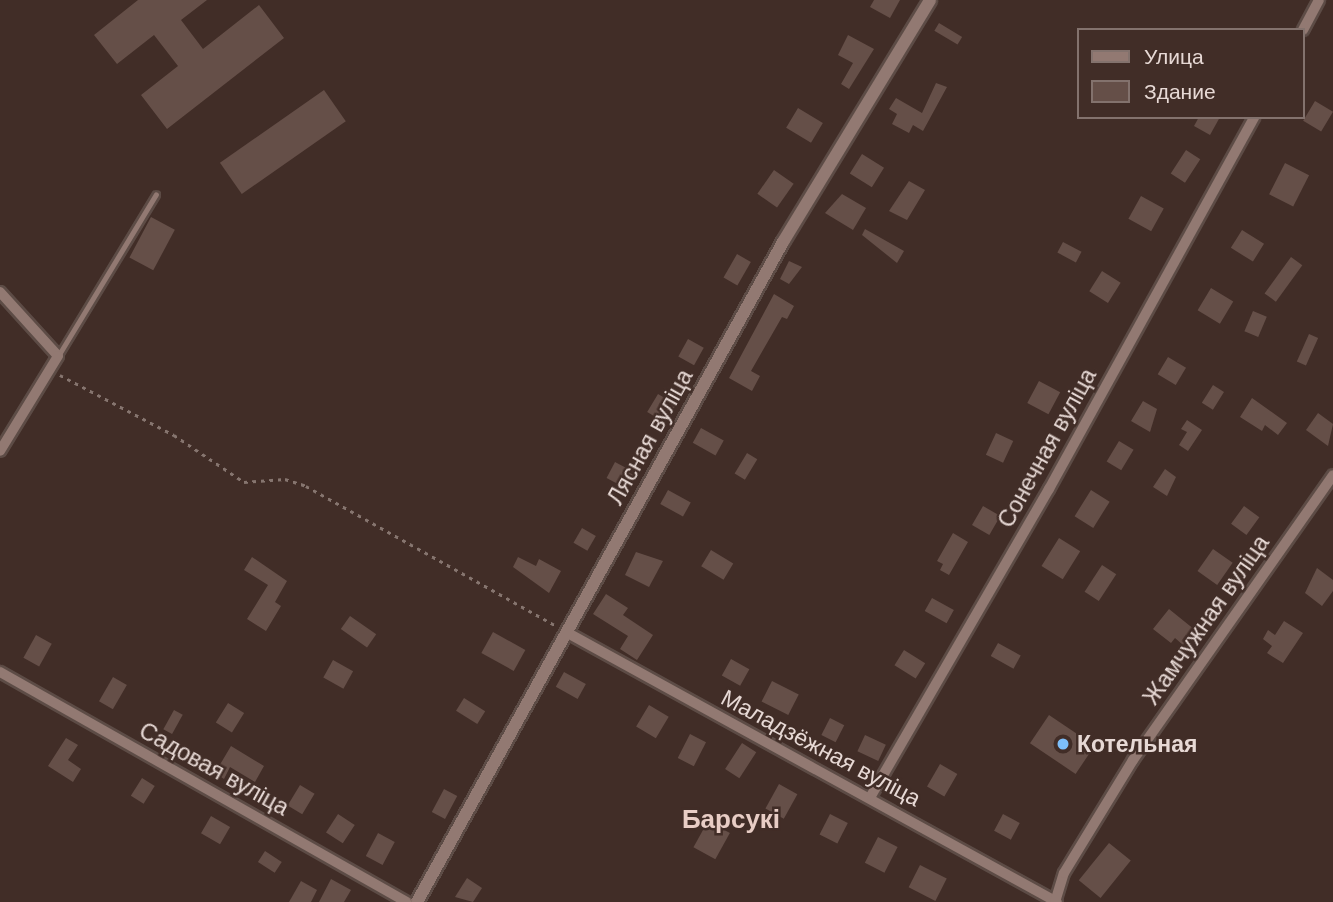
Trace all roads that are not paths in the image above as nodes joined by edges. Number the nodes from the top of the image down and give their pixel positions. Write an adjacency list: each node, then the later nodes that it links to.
1 (930, 0): 10 (street, Лясная вуліца)
2 (1320, 0): 3 (street)
3 (1304, 28)
4 (1253, 119): 12 (street, Сонечная вуліца)
5 (156, 194): 7 (lane)
6 (0, 292): 7 (street)
7 (58, 356): 8 (street)
8 (0, 452)
9 (1333, 475): 15 (street, Жамчужная вуліца)
10 (566, 632): 12 (street, Маладзёжная вуліца); 14 (street, Лясная вуліца)
11 (0, 673): 13 (street, Садовая вуліца)
12 (870, 796): 15 (street, Маладзёжная вуліца)
13 (407, 902)
14 (418, 902)
15 (1056, 902)

